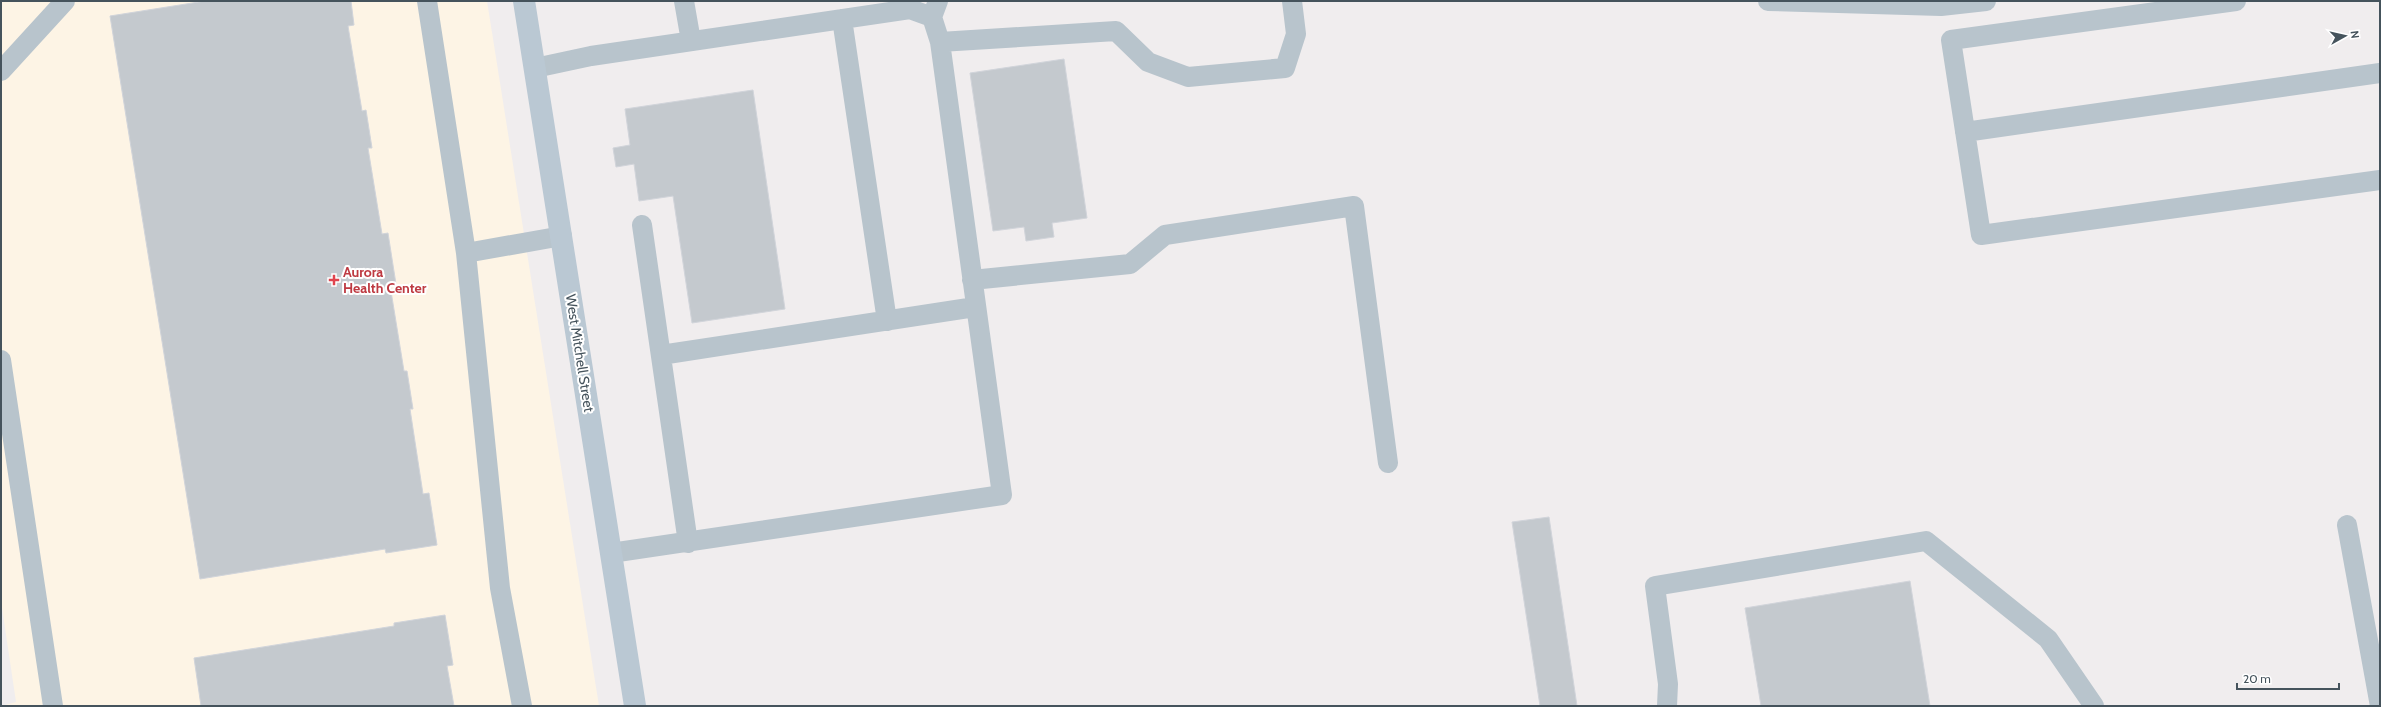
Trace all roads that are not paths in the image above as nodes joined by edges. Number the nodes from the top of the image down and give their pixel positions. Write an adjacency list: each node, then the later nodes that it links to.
1 (65, 1): 14 (lane)
2 (427, 1): 20 (lane)
3 (524, 1): 13 (street, West Mitchell Street)
4 (684, 1): 11 (lane)
5 (1292, 1): 12 (lane)
6 (1768, 1): 7 (lane)
7 (1986, 1)
8 (2236, 1): 16 (lane)
9 (935, 9): 10 (lane); 12 (lane)
10 (842, 19): 11 (lane); 23 (lane)
11 (691, 41): 13 (lane)
12 (940, 42): 21 (lane)
13 (535, 68): 19 (street, West Mitchell Street)
14 (1, 71)
15 (2380, 73): 16 (lane)
16 (1965, 132): 17 (lane)
17 (2380, 180)
18 (642, 225): 24 (lane)
19 (562, 236): 20 (lane); 29 (street, West Mitchell Street)
20 (466, 253): 31 (lane)
21 (972, 280): 22 (lane); 26 (lane)
22 (975, 307): 23 (lane); 28 (lane)
23 (887, 321): 24 (lane)
24 (661, 355): 28 (lane)
25 (1, 360): 30 (lane)
26 (1388, 463)
27 (2347, 525): 35 (lane)
28 (688, 543): 29 (lane)
29 (611, 553): 32 (street, West Mitchell Street)
30 (53, 706)
31 (522, 706)
32 (635, 706)
33 (1667, 706): 34 (lane)
34 (2094, 706)
35 (2380, 706)

